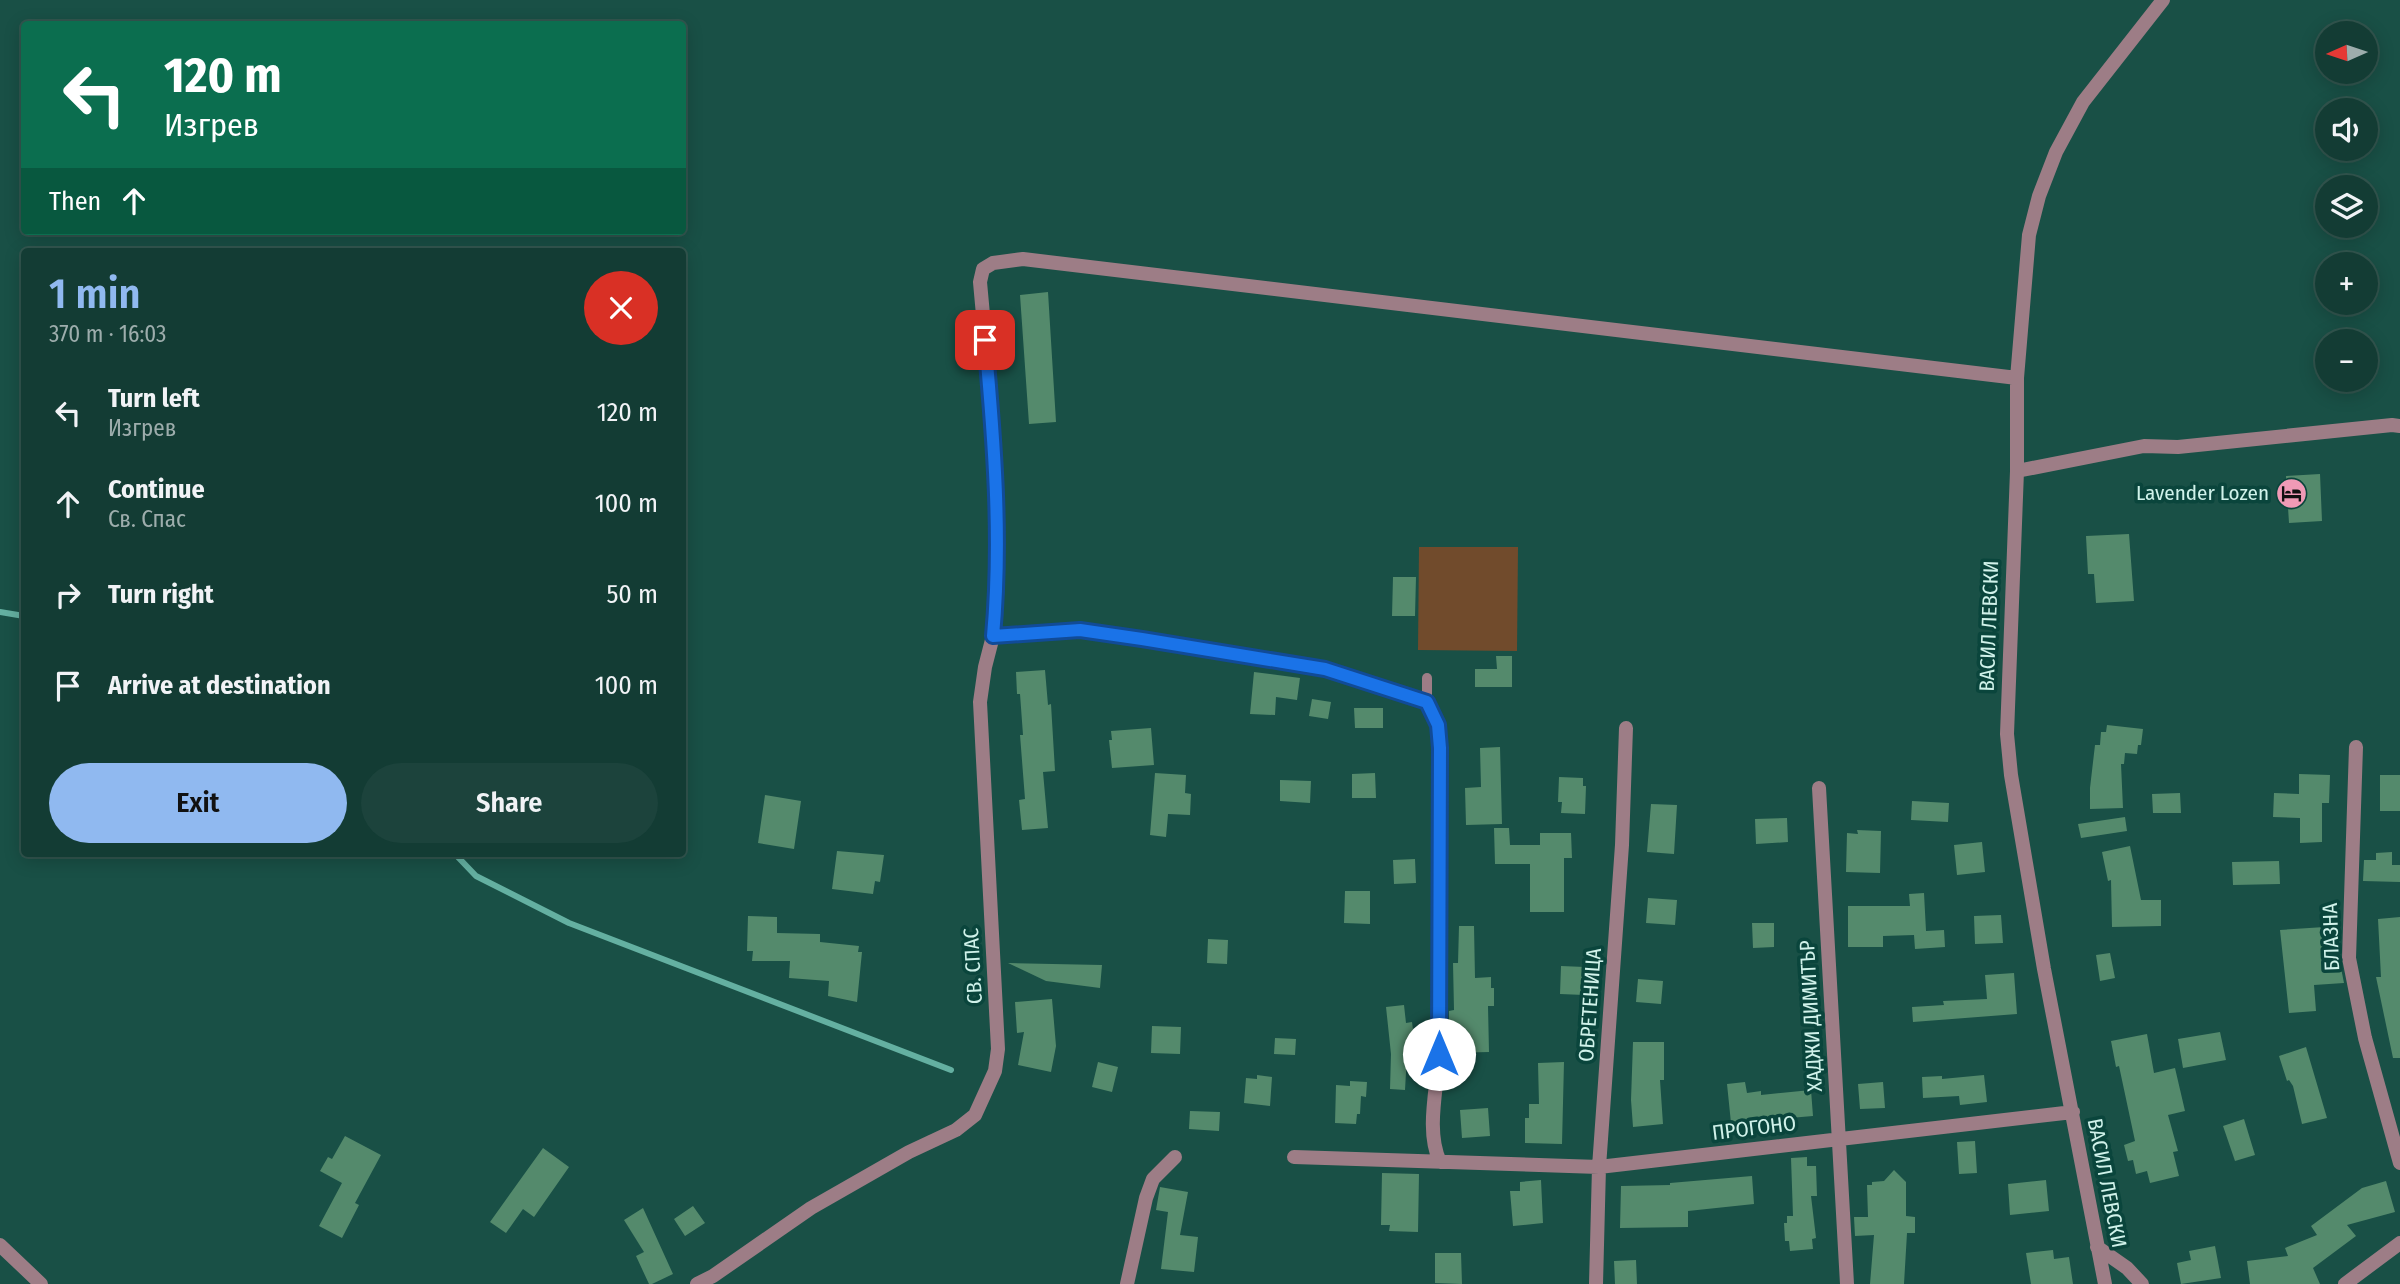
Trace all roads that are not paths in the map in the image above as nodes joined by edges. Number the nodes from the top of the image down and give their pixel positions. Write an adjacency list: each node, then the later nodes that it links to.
1 (2163, 0): 2 (street, ВАСИЛ ЛЕВСКИ)
2 (2017, 378): 4 (street, ВАСИЛ ЛЕВСКИ); 5 (street, СВ. СПАС)
3 (2400, 426): 4 (street)
4 (2017, 471): 11 (street, ВАСИЛ ЛЕВСКИ)
5 (993, 636): 7 (street); 22 (street, СВ. СПАС)
6 (1427, 678): 7 (lane)
7 (1427, 702): 15 (street)
8 (1626, 728): 17 (street, ОБРЕТЕНИЦА)
9 (2356, 747): 16 (street, БЛАЗНА)
10 (1819, 788): 12 (street, ХАДЖИ ДИМИТЪР)
11 (2073, 1112): 12 (street, ПРОГОНО); 20 (street, ВАСИЛ ЛЕВСКИ)
12 (1839, 1139): 17 (street, ПРОГОНО); 25 (street, ХАДЖИ ДИМИТЪР)
13 (1175, 1157): 23 (street)
14 (1294, 1157): 15 (street, ПРОГОНО)
15 (1440, 1162): 17 (street, ПРОГОНО)
16 (2400, 1163)
17 (1599, 1167): 24 (street, ОБРЕТЕНИЦА)
18 (2400, 1244): 28 (street)
19 (0, 1245): 21 (street)
20 (2097, 1247): 26 (street, ВАСИЛ ЛЕВСКИ); 27 (street)
21 (41, 1284)
22 (697, 1284)
23 (1128, 1284)
24 (1597, 1284)
25 (1847, 1284)
26 (2105, 1284)
27 (2142, 1284)
28 (2346, 1284)

